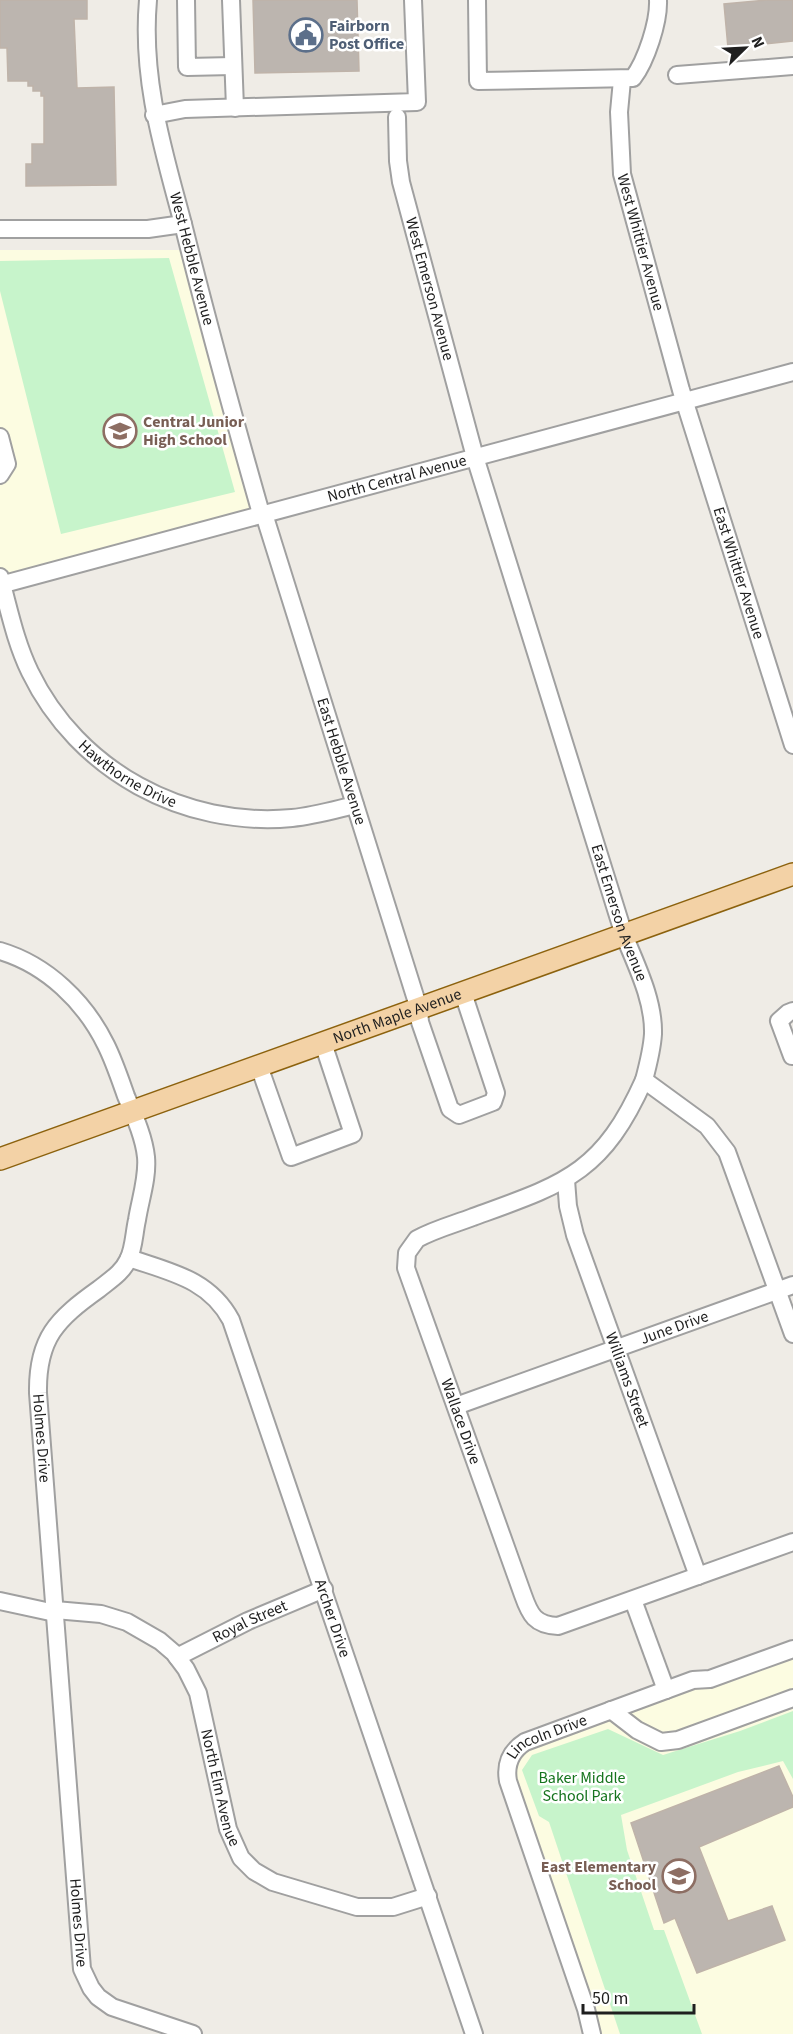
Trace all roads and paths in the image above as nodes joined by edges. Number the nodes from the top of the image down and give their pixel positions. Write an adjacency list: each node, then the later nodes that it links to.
1 (148, 0): 12 (street, West Hebble Avenue)
2 (186, 0): 7 (street)
3 (231, 0): 7 (street)
4 (413, 0): 11 (street)
5 (477, 0): 10 (street)
6 (658, 0): 10 (street)
7 (233, 66): 11 (street)
8 (793, 66): 9 (street)
9 (677, 75)
10 (622, 80): 17 (street, West Whittier Avenue)
11 (235, 108): 12 (street)
12 (154, 115): 14 (street, West Hebble Avenue)
13 (397, 117): 19 (street, West Emerson Avenue)
14 (183, 224): 15 (street); 21 (street, West Hebble Avenue)
15 (0, 229)
16 (793, 372): 17 (street, North Central Avenue)
17 (684, 401): 19 (street, North Central Avenue); 23 (street, East Whittier Avenue)
18 (0, 437): 20 (street)
19 (474, 457): 21 (street, North Central Avenue); 26 (street, East Emerson Avenue)
20 (0, 476)
21 (264, 514): 22 (street, North Central Avenue); 24 (street, East Hebble Avenue)
22 (1, 582): 24 (street, Hawthorne Drive)
23 (793, 745)
24 (355, 805): 29 (street, East Hebble Avenue)
25 (793, 874): 26 (main road, North Maple Avenue)
26 (624, 935): 28 (main road, North Maple Avenue); 34 (street, East Emerson Avenue)
27 (0, 951): 35 (street)
28 (463, 993): 29 (main road, North Maple Avenue); 29 (street, East Hebble Avenue)
29 (419, 1009): 31 (main road, North Maple Avenue)
30 (793, 1011): 32 (street)
31 (323, 1043): 33 (main road, North Maple Avenue); 33 (street)
32 (793, 1057)
33 (259, 1066): 35 (main road, North Maple Avenue)
34 (644, 1080): 37 (street, Wallace Drive); 39 (street)
35 (132, 1112): 36 (main road, North Maple Avenue); 38 (street)
36 (0, 1159)
37 (566, 1180): 41 (street, Williams Street); 42 (street, Wallace Drive)
38 (129, 1258): 45 (street, Archer Drive); 48 (street, Holmes Drive)
39 (785, 1288): 40 (street); 41 (street, June Drive)
40 (793, 1334)
41 (616, 1348): 42 (street, June Drive); 44 (street, Williams Street)
42 (456, 1406): 46 (street, Wallace Drive)
43 (793, 1542): 44 (street, Wallace Drive)
44 (698, 1576): 46 (street, Wallace Drive)
45 (324, 1589): 50 (street, Royal Street); 54 (street, Archer Drive)
46 (633, 1600): 51 (street)
47 (0, 1601): 48 (street, North Elm Avenue)
48 (55, 1612): 50 (street, North Elm Avenue); 55 (street, Holmes Drive)
49 (793, 1648): 51 (street, Lincoln Drive)
50 (177, 1657): 54 (street, North Elm Avenue)
51 (666, 1690): 53 (street, Lincoln Drive)
52 (793, 1698): 53 (street)
53 (611, 1710): 57 (street, Lincoln Drive)
54 (428, 1896): 56 (street, Archer Drive)
55 (193, 2034)
56 (474, 2034)
57 (592, 2034)

